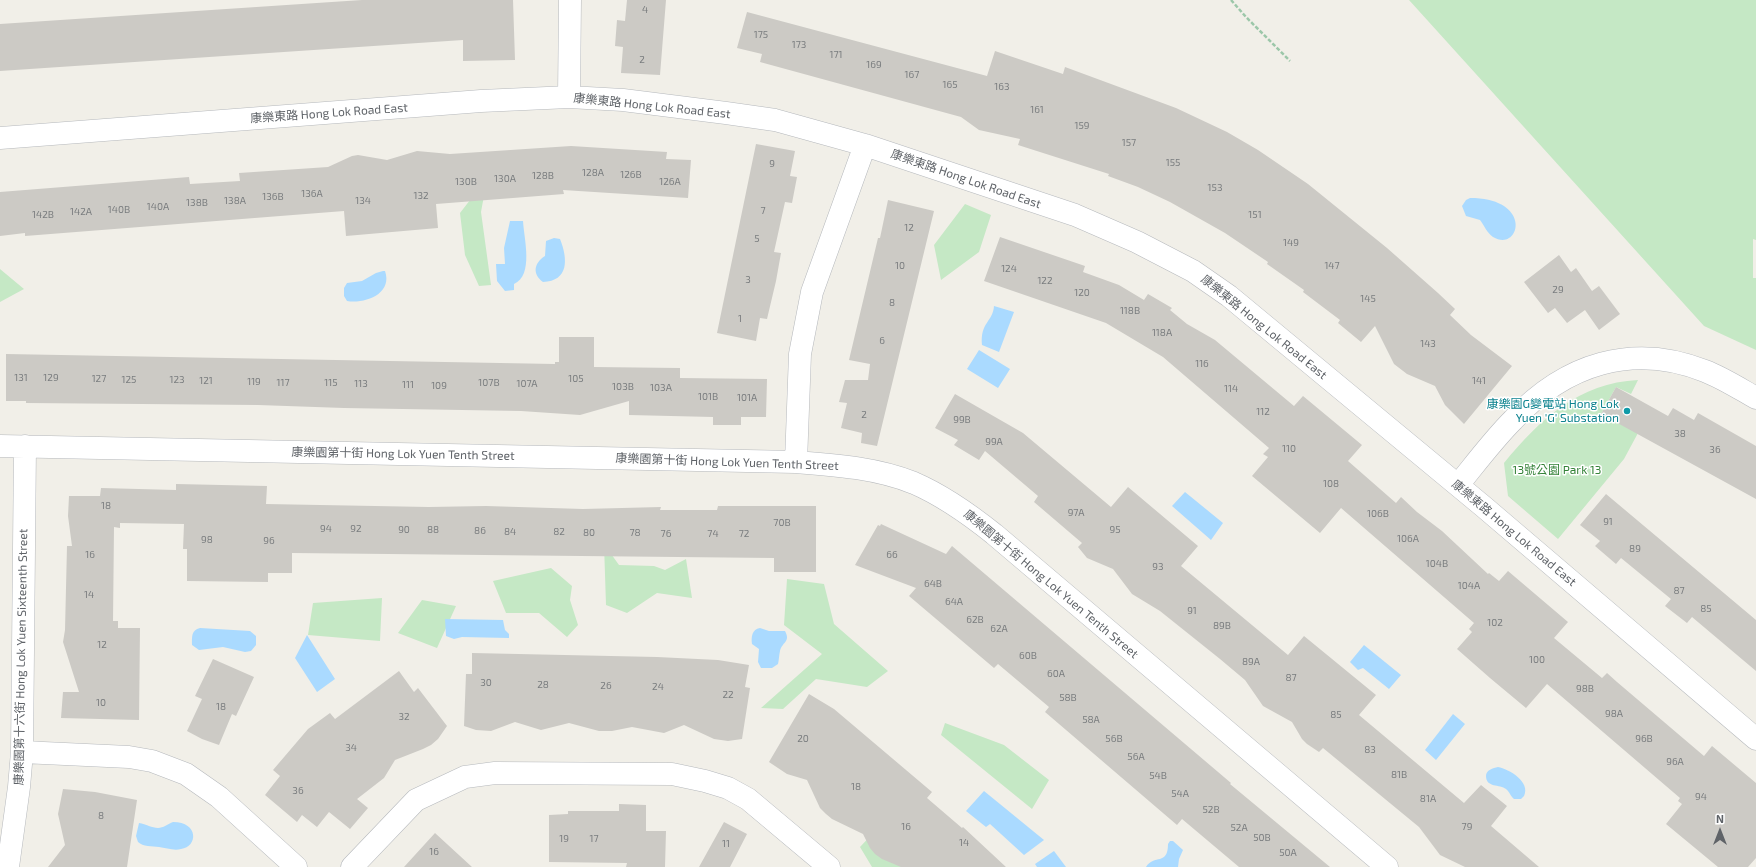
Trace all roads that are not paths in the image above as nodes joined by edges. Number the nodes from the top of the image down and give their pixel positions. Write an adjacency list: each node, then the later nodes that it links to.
1 (570, 0): 2 (street)
2 (569, 97): 3 (street, 康樂東路 Hong Lok Road East); 4 (street, 康樂東路 Hong Lok Road East)
3 (0, 138)
4 (865, 145): 8 (street); 9 (street, 康樂東路 Hong Lok Road East)
5 (1756, 398): 9 (street)
6 (0, 446): 7 (street, 康樂園第十街 Hong Lok Yuen Tenth Street)
7 (25, 446): 8 (street, 康樂園第十街 Hong Lok Yuen Tenth Street); 11 (street, 康樂園第十六街 Hong Lok Yuen Sixteenth Street)
8 (796, 462): 16 (street, 康樂園第十街 Hong Lok Yuen Tenth Street)
9 (1458, 485): 10 (street, 康樂東路 Hong Lok Road East)
10 (1756, 738)
11 (22, 752): 12 (street, 康樂園第十六街 Hong Lok Yuen Sixteenth Street); 13 (street)
12 (8, 867)
13 (296, 867)
14 (352, 867): 15 (street)
15 (830, 867)
16 (1387, 867)

